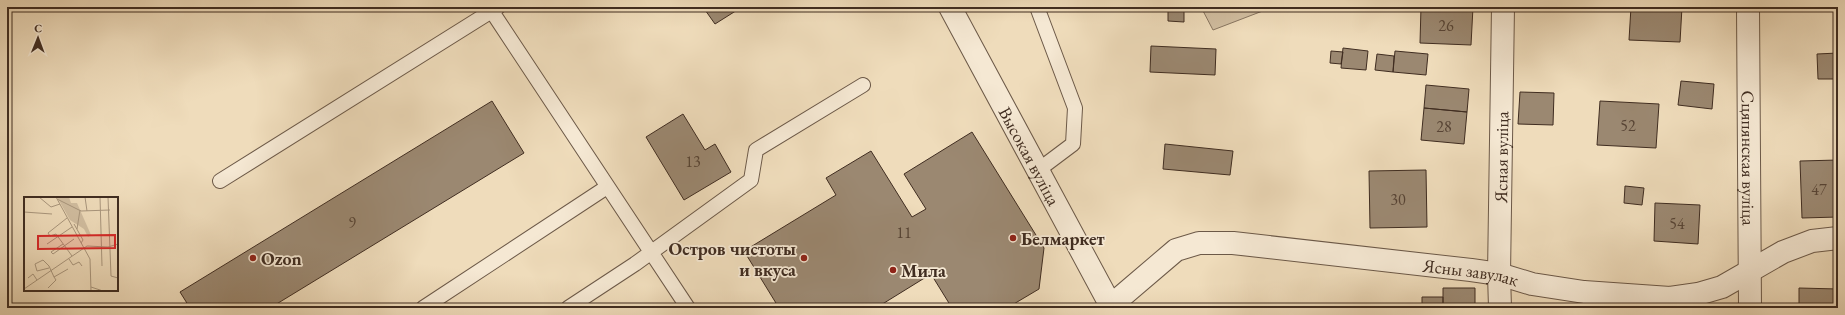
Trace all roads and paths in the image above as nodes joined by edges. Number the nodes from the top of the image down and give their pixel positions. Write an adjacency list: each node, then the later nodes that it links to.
1 (950, 7): 7 (street, Высокая вуліца)
2 (1037, 7): 7 (lane)
3 (1503, 7): 13 (street, Ясная вуліца)
4 (1748, 7): 12 (street, Сцяпянская вуліца)
5 (493, 8): 8 (lane); 9 (lane)
6 (863, 86): 11 (lane)
7 (1037, 170): 14 (street, Высокая вуліца)
8 (220, 181)
9 (607, 187): 11 (lane); 15 (lane)
10 (1838, 238): 12 (street, Ясны завулак)
11 (650, 252): 16 (lane); 17 (lane)
12 (1750, 271): 13 (street, Ясны завулак); 19 (street, Сцяпянская вуліца)
13 (1499, 274): 14 (street, Ясны завулак); 18 (street, Ясная вуліца)
14 (1110, 307)
15 (423, 308)
16 (568, 308)
17 (688, 308)
18 (1500, 308)
19 (1750, 308)

